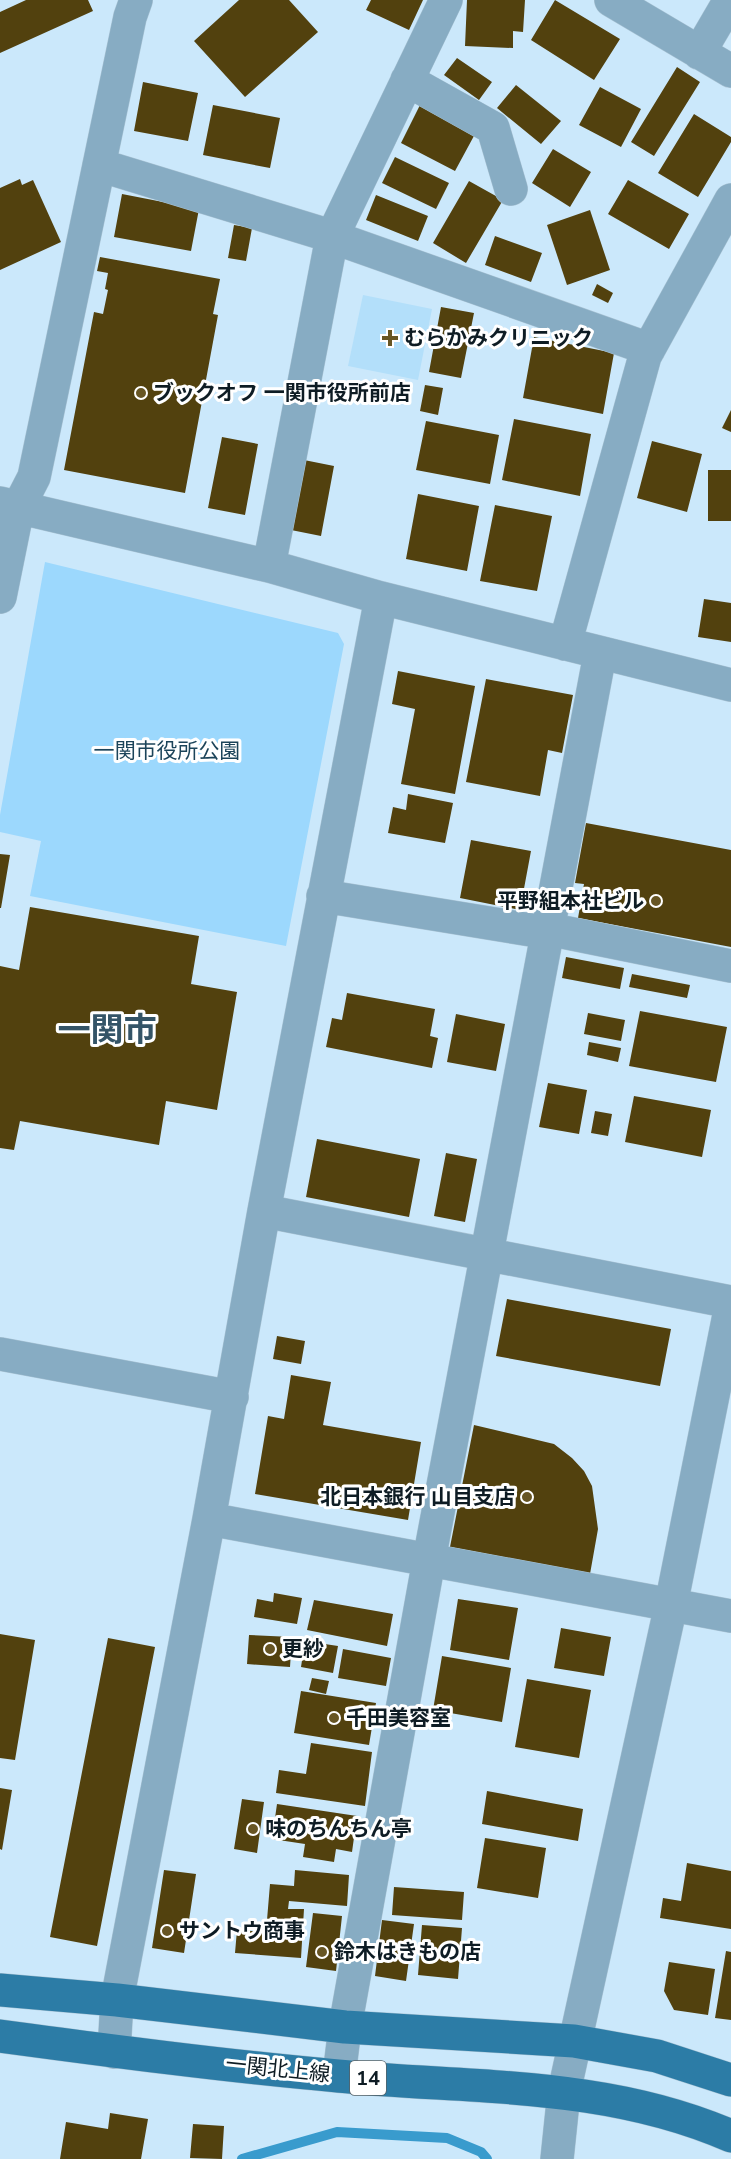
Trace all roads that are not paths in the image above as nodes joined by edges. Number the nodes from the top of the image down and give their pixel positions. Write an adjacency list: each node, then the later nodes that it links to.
1 (136, 0): 8 (street)
2 (446, 0): 7 (street)
3 (611, 0): 5 (street)
4 (730, 0): 5 (street)
5 (699, 53): 6 (street)
6 (731, 71)
7 (407, 80): 9 (street); 11 (street)
8 (99, 165): 11 (street); 13 (street)
9 (511, 189)
10 (731, 200): 12 (street)
11 (332, 237): 12 (street); 14 (street)
12 (649, 349): 17 (street)
13 (9, 505): 14 (street); 15 (street)
14 (269, 566): 16 (street)
15 (0, 597)
16 (381, 598): 17 (street); 20 (street)
17 (565, 644): 18 (street)
18 (600, 654): 19 (street); 21 (street)
19 (731, 684)
20 (323, 896): 21 (street); 23 (street)
21 (548, 929): 22 (street); 24 (street)
22 (731, 966)
23 (264, 1211): 24 (street); 27 (street)
24 (488, 1254): 25 (street); 29 (street)
25 (731, 1304): 30 (street)
26 (0, 1353): 27 (street)
27 (232, 1397): 28 (street)
28 (209, 1519): 29 (street); 33 (street)
29 (429, 1560): 30 (street); 34 (street)
30 (671, 1605): 31 (street); 36 (street)
31 (731, 1616)
32 (0, 1990): 33 (main road, 14)
33 (117, 2000): 34 (main road, 14); 37 (street)
34 (345, 2027): 36 (main road, 14); 38 (street)
35 (0, 2036): 37 (main road, 一関北上線 / 14)
36 (574, 2042): 39 (main road, 14); 40 (street)
37 (114, 2052): 38 (main road, 一関北上線 / 14)
38 (339, 2076): 40 (main road, 一関北上線 / 14)
39 (731, 2080)
40 (564, 2092): 41 (main road, 一関北上線 / 14); 42 (street)
41 (731, 2136)
42 (557, 2159)

